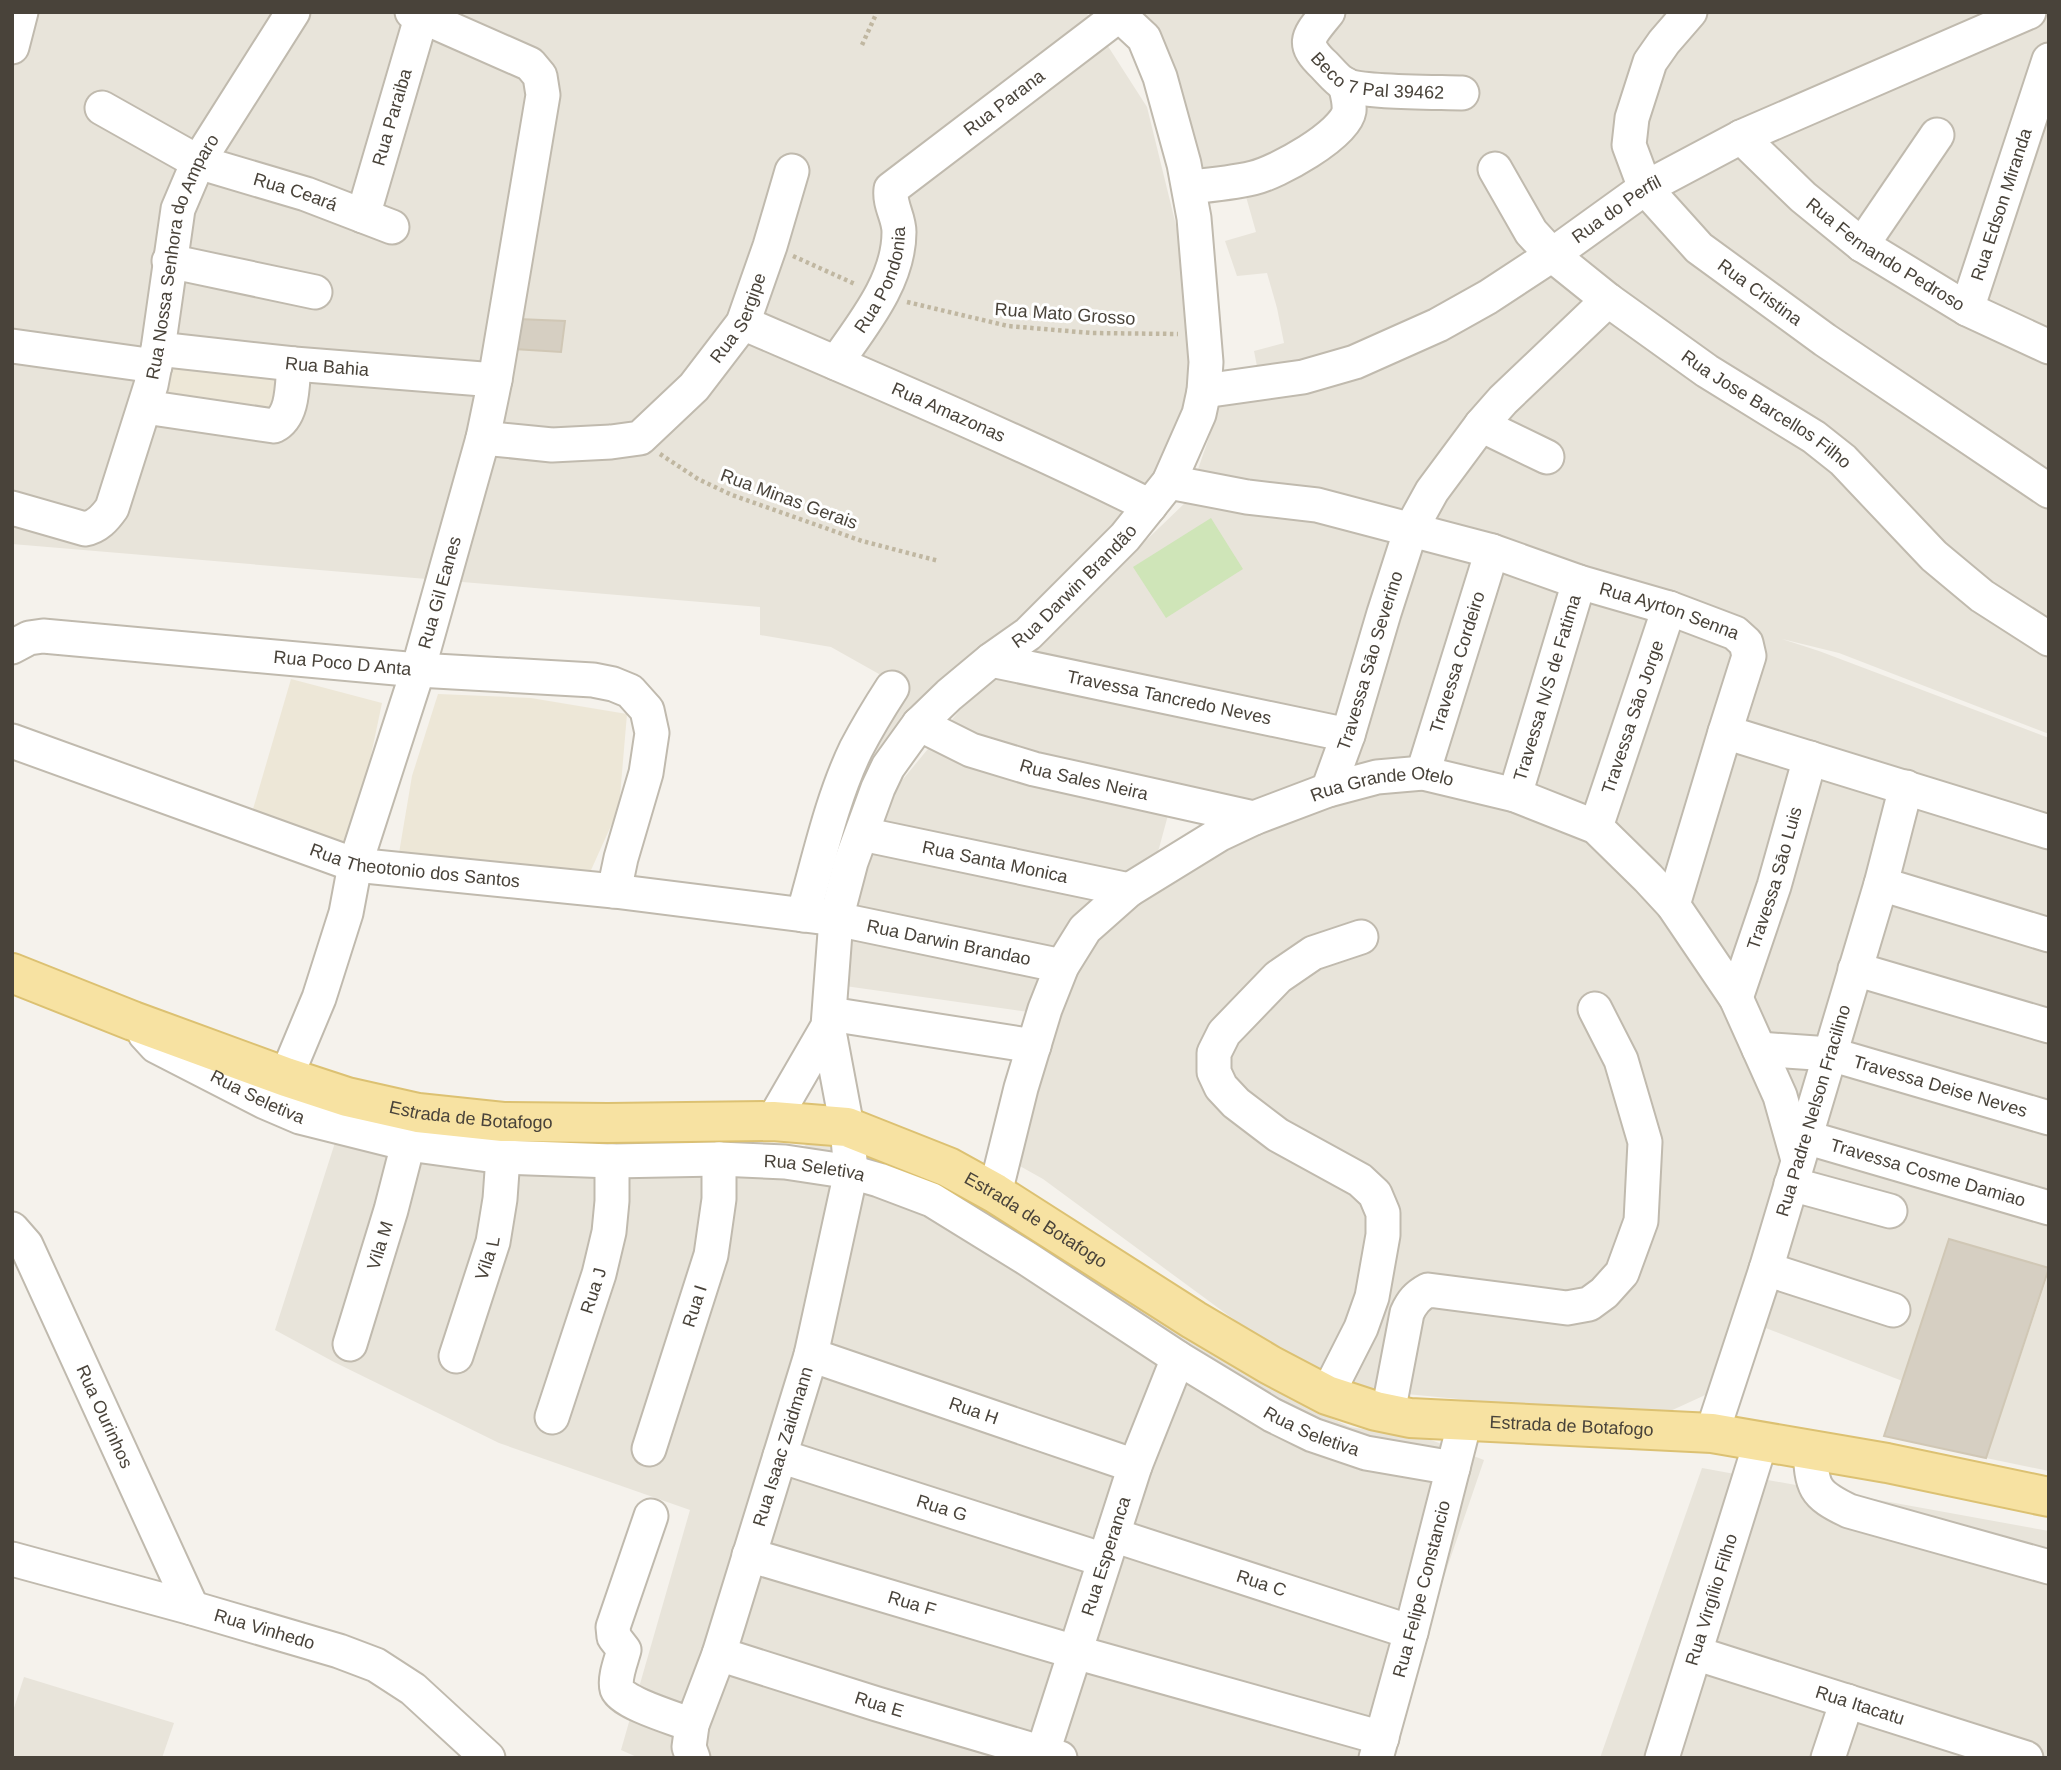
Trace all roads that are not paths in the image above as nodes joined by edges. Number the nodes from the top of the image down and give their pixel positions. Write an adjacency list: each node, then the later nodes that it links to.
1 (21, 12): 8 (street)
2 (293, 12): 15 (street, Rua Nossa Senhora do Amparo)
3 (1690, 12): 19 (street, Rua Cristina)
4 (2029, 12): 14 (street, Rua do Perfil)
5 (417, 15): 21 (street, Rua Paraiba); 34 (street, Rua Gil Eanes)
6 (1128, 20): 18 (street, Rua Darwin Brandão); 20 (street, Rua Parana)
7 (1319, 25): 10 (street, Beco 7 Pal 39462)
8 (12, 47)
9 (2049, 60): 27 (street, Rua Edson Miranda)
10 (1345, 84): 11 (street, Beco 7 Pal 39462); 18 (street)
11 (1462, 93)
12 (102, 108): 15 (street, Rua Ceará)
13 (1937, 135): 22 (street)
14 (1741, 137): 19 (street, Rua do Perfil); 22 (street, Rua Fernando Pedroso)
15 (198, 162): 21 (street, Rua Ceará); 24 (street, Rua Nossa Senhora do Amparo)
16 (1495, 169): 23 (street, Rua Jose Barcellos Filho)
17 (792, 171): 28 (street, Rua Sergipe)
18 (1189, 187): 35 (street, Rua Darwin Brandão)
19 (1645, 188): 23 (street, Rua do Perfil); 40 (street, Rua Cristina)
20 (891, 189): 32 (street, Rua Pondonia)
21 (377, 221)
22 (1862, 246): 27 (street, Rua Fernando Pedroso)
23 (1552, 255): 26 (street, Rua Jose Barcellos Filho); 35 (street, Rua do Perfil)
24 (169, 261): 25 (street); 31 (street, Rua Nossa Senhora do Amparo)
25 (315, 292)
26 (1608, 300): 37 (street, Travessa Sāo Severino); 47 (street, Rua Jose Barcellos Filho)
27 (1967, 309): 30 (street, Rua Fernando Pedroso)
28 (743, 323): 32 (street, Rua Amazonas); 38 (street, Rua Sergipe)
29 (12, 346): 31 (street, Rua Bahia)
30 (2049, 347)
31 (157, 357): 33 (street, Rua Bahia); 36 (street, Rua Nossa Senhora do Amparo)
32 (836, 363): 41 (street, Rua Amazonas)
33 (294, 364): 34 (street, Rua Bahia); 36 (street)
34 (495, 380): 38 (street, Rua Gil Eanes)
35 (1204, 391): 41 (street, Rua Darwin Brandão)
36 (145, 407): 42 (street, Rua Nossa Senhora do Amparo)
37 (1482, 425): 39 (street); 43 (street, Travessa Sāo Severino)
38 (482, 438): 50 (street, Rua Gil Eanes)
39 (1547, 457)
40 (2049, 491)
41 (1160, 494): 43 (street, Rua Ayrton Senna); 49 (street, Rua Darwin Brandão)
42 (12, 508)
43 (1410, 529): 44 (street, Rua Ayrton Senna); 54 (street, Travessa Sāo Severino)
44 (1492, 551): 45 (street, Rua Ayrton Senna); 57 (street, Travessa Cordeiro)
45 (1579, 582): 46 (street, Rua Ayrton Senna); 60 (street, Travessa N/S de Fatima)
46 (1669, 608): 53 (street, Rua Ayrton Senna); 62 (street, Travessa Sāo Jorge)
47 (2049, 639)
48 (12, 647): 50 (street, Rua Poco D Anta)
49 (991, 660): 52 (street, Rua Darwin Brandão); 54 (street, Travessa Tancredo Neves)
50 (418, 670): 65 (street, Rua Gil Eanes); 68 (street, Rua Poco D Anta)
51 (892, 688): 70 (street)
52 (919, 724): 61 (street, Rua Sales Neira); 64 (street, Rua Darwin Brandão)
53 (1725, 732): 56 (street); 69 (street)
54 (1348, 734): 59 (street, Travessa Sāo Severino)
55 (12, 741): 65 (street, Rua Theotonio dos Santos)
56 (1810, 758): 58 (street); 77 (street, Travessa Sāo Luis)
57 (1423, 774): 59 (street, Rua Grande Otelo); 60 (street, Rua Grande Otelo)
58 (1906, 787): 63 (street); 66 (street, Rua Padre Nelson Fracilino)
59 (1328, 790): 61 (street, Rua Grande Otelo)
60 (1515, 795): 62 (street, Rua Grande Otelo)
61 (1254, 818): 67 (street, Rua Grande Otelo)
62 (1596, 827): 69 (street, Rua Grande Otelo)
63 (2049, 832)
64 (862, 834): 67 (street, Rua Santa Monica); 71 (street, Rua Darwin Brandão)
65 (355, 866): 68 (street, Rua Theotonio dos Santos); 85 (street, Rua Gil Eanes)
66 (1881, 884): 72 (street); 75 (street, Rua Padre Nelson Fracilino)
67 (1129, 890): 74 (street, Rua Grande Otelo)
68 (614, 891): 70 (street, Rua Theotonio dos Santos)
69 (1674, 905): 77 (street, Rua Grande Otelo)
70 (803, 915): 71 (street, Rua Theotonio dos Santos)
71 (835, 919): 74 (street, Rua Darwin Brandao); 79 (street, Rua Darwin Brandão)
72 (2049, 935)
73 (1361, 937): 106 (street)
74 (1062, 966): 82 (street, Rua Grande Otelo)
75 (1855, 969): 81 (street); 84 (street, Rua Padre Nelson Fracilino)
76 (12, 973): 80 (main road, Estrada de Botafogo)
77 (1736, 998): 83 (street, Rua Grande Otelo)
78 (1595, 1009): 107 (street)
79 (829, 1020): 82 (street); 87 (street, Rua Darwin Brandão); 88 (street)
80 (133, 1021): 85 (main road, Estrada de Botafogo); 89 (street, Rua Seletiva)
81 (2049, 1026)
82 (1034, 1046): 96 (street, Rua Grande Otelo)
83 (1759, 1049): 84 (street, Travessa Deise Neves); 94 (street, Rua Grande Otelo)
84 (1830, 1054): 86 (street, Travessa Deise Neves); 94 (street, Rua Padre Nelson Fracilino)
85 (286, 1077): 87 (main road, Estrada de Botafogo)
86 (2049, 1118)
87 (773, 1121): 88 (main road, Estrada de Botafogo)
88 (847, 1127): 90 (main road, Estrada de Botafogo); 95 (street, Rua Isaac Zaidmann)
89 (408, 1144): 91 (street, Rua Seletiva); 102 (street, Vila M)
90 (909, 1152): 95 (street); 96 (main road, Estrada de Botafogo)
91 (503, 1157): 93 (street, Rua Seletiva); 104 (street, Vila L)
92 (719, 1159): 93 (street, Rua Seletiva); 95 (street, Rua Seletiva); 112 (street, Rua I)
93 (612, 1160): 108 (street, Rua J)
94 (1798, 1160): 97 (street, Travessa Cosme Damiao); 98 (street); 100 (street, Rua Padre Nelson Fracilino)
95 (851, 1172): 103 (street, Rua Isaac Zaidmann); 105 (street, Rua Seletiva)
96 (995, 1193): 106 (main road, Estrada de Botafogo)
97 (2049, 1209)
98 (1890, 1211)
99 (12, 1229): 123 (street, Rua Ourinhos)
100 (1766, 1269): 101 (street); 110 (street, Rua Padre Nelson Fracilino)
101 (1893, 1310)
102 (350, 1345)
103 (811, 1355): 114 (street, Rua Isaac Zaidmann); 115 (street, Rua H)
104 (456, 1356)
105 (1178, 1358): 115 (street, Rua Esperanca); 116 (street, Rua Seletiva)
106 (1327, 1395): 107 (main road, Estrada de Botafogo)
107 (1388, 1413): 109 (main road, Estrada de Botafogo)
108 (552, 1417)
109 (1465, 1421): 110 (main road, Estrada de Botafogo); 116 (street, Rua Felipe Constancio)
110 (1712, 1433): 111 (main road, Estrada de Botafogo)
111 (1761, 1441): 113 (main road, Estrada de Botafogo); 126 (street, Rua Virgílio Filho)
112 (649, 1449)
113 (1810, 1449): 117 (main road, Estrada de Botafogo); 122 (street)
114 (780, 1456): 119 (street, Rua G); 120 (street, Rua Isaac Zaidmann)
115 (1135, 1466): 119 (street, Rua Esperanca)
116 (1453, 1468): 124 (street, Rua Felipe Constancio)
117 (2049, 1497)
118 (651, 1516): 129 (street)
119 (1109, 1548): 124 (street, Rua C); 125 (street, Rua Esperanca)
120 (749, 1556): 125 (street, Rua F); 127 (street, Rua Isaac Zaidmann)
121 (12, 1559): 123 (street, Rua Vinhedo)
122 (2049, 1567)
123 (192, 1608): 133 (street, Rua Vinhedo)
124 (1411, 1632): 130 (street, Rua Felipe Constancio)
125 (1075, 1652): 130 (street, Rua F); 132 (street, Rua Esperanca)
126 (1695, 1653): 128 (street, Rua Itacatu); 135 (street, Rua Virgílio Filho)
127 (719, 1654): 129 (street, Rua Isaac Zaidmann); 132 (street, Rua E)
128 (1847, 1701): 131 (street, Rua Itacatu); 136 (street)
129 (692, 1725): 134 (street, Rua Isaac Zaidmann)
130 (1379, 1748)
131 (1968, 1749): 137 (street, Rua Itacatu)
132 (1048, 1756)
133 (488, 1758)
134 (693, 1758)
135 (1662, 1758)
136 (1828, 1758)
137 (2026, 1758)

